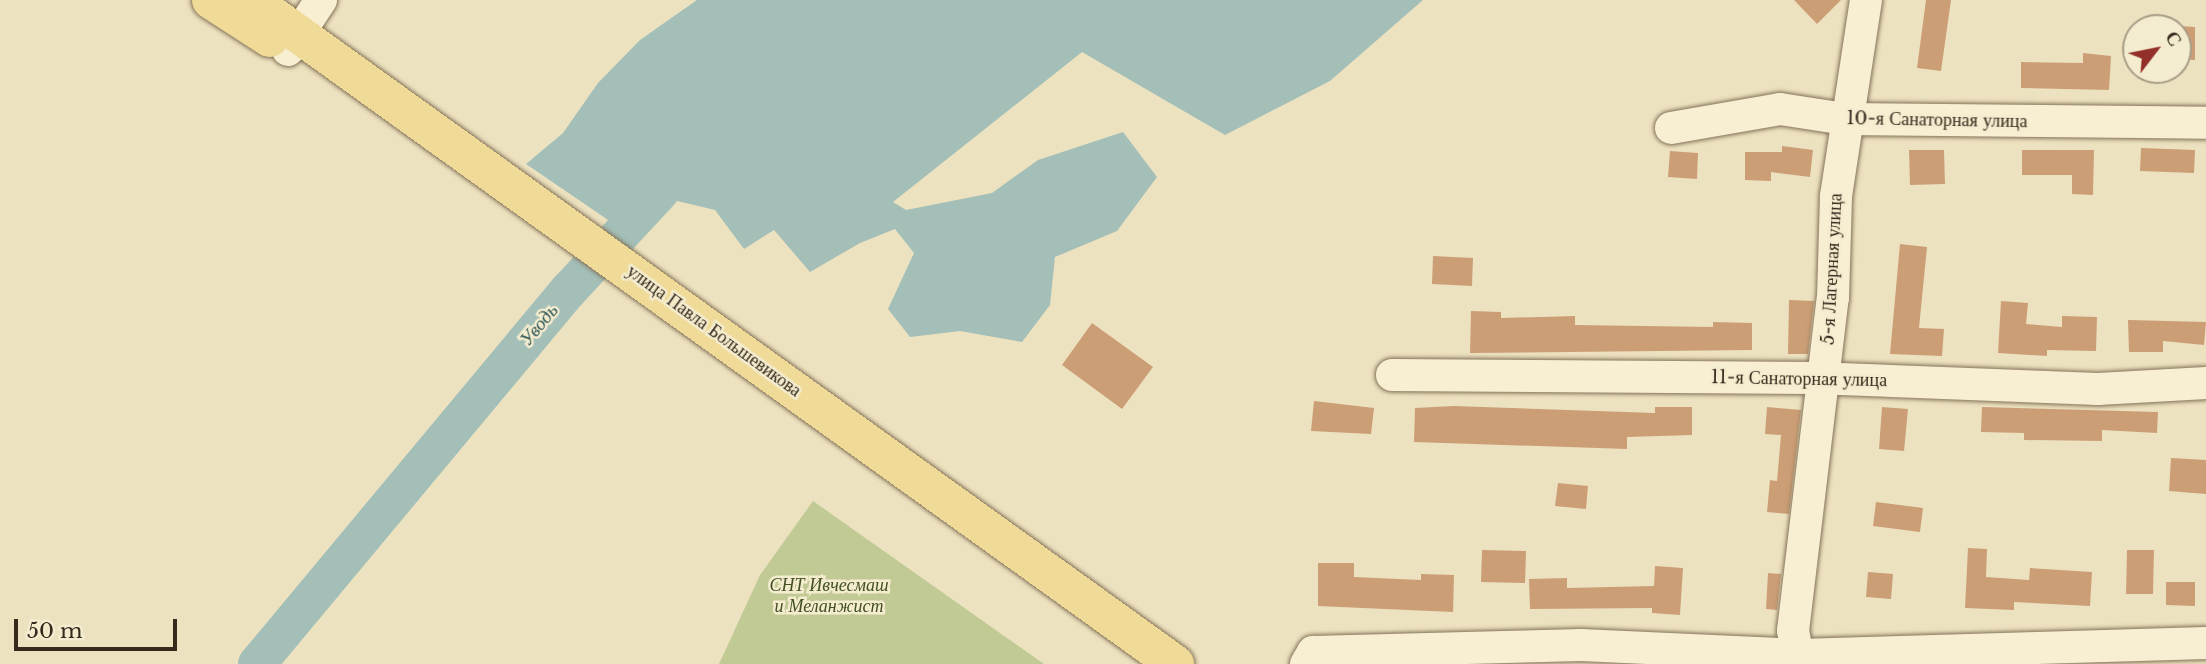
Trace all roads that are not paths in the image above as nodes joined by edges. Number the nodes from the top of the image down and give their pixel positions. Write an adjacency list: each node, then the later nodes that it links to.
1 (211, 0): 5 (main road)
2 (251, 0): 5 (main road)
3 (321, 0): 5 (street)
4 (1866, 0): 6 (street, 5-я Лагерная улица)
5 (293, 42): 9 (main road)
6 (1845, 119): 7 (street, 10-я Санаторная улица); 8 (street, 10-я Санаторная улица); 11 (street, 5-я Лагерная улица)
7 (2206, 123)
8 (1671, 128)
9 (664, 305): 15 (main road, улица Павла Большевикова); 16 (main road, улица Павла Большевикова)
10 (1392, 375): 11 (street, 11-я Санаторная улица)
11 (1824, 378): 12 (street, 11-я Санаторная улица); 14 (street, 5-я Лагерная улица)
12 (2206, 383)
13 (2206, 643): 14 (street)
14 (1799, 660): 17 (street)
15 (1133, 664)
16 (1175, 664)
17 (1306, 664)

